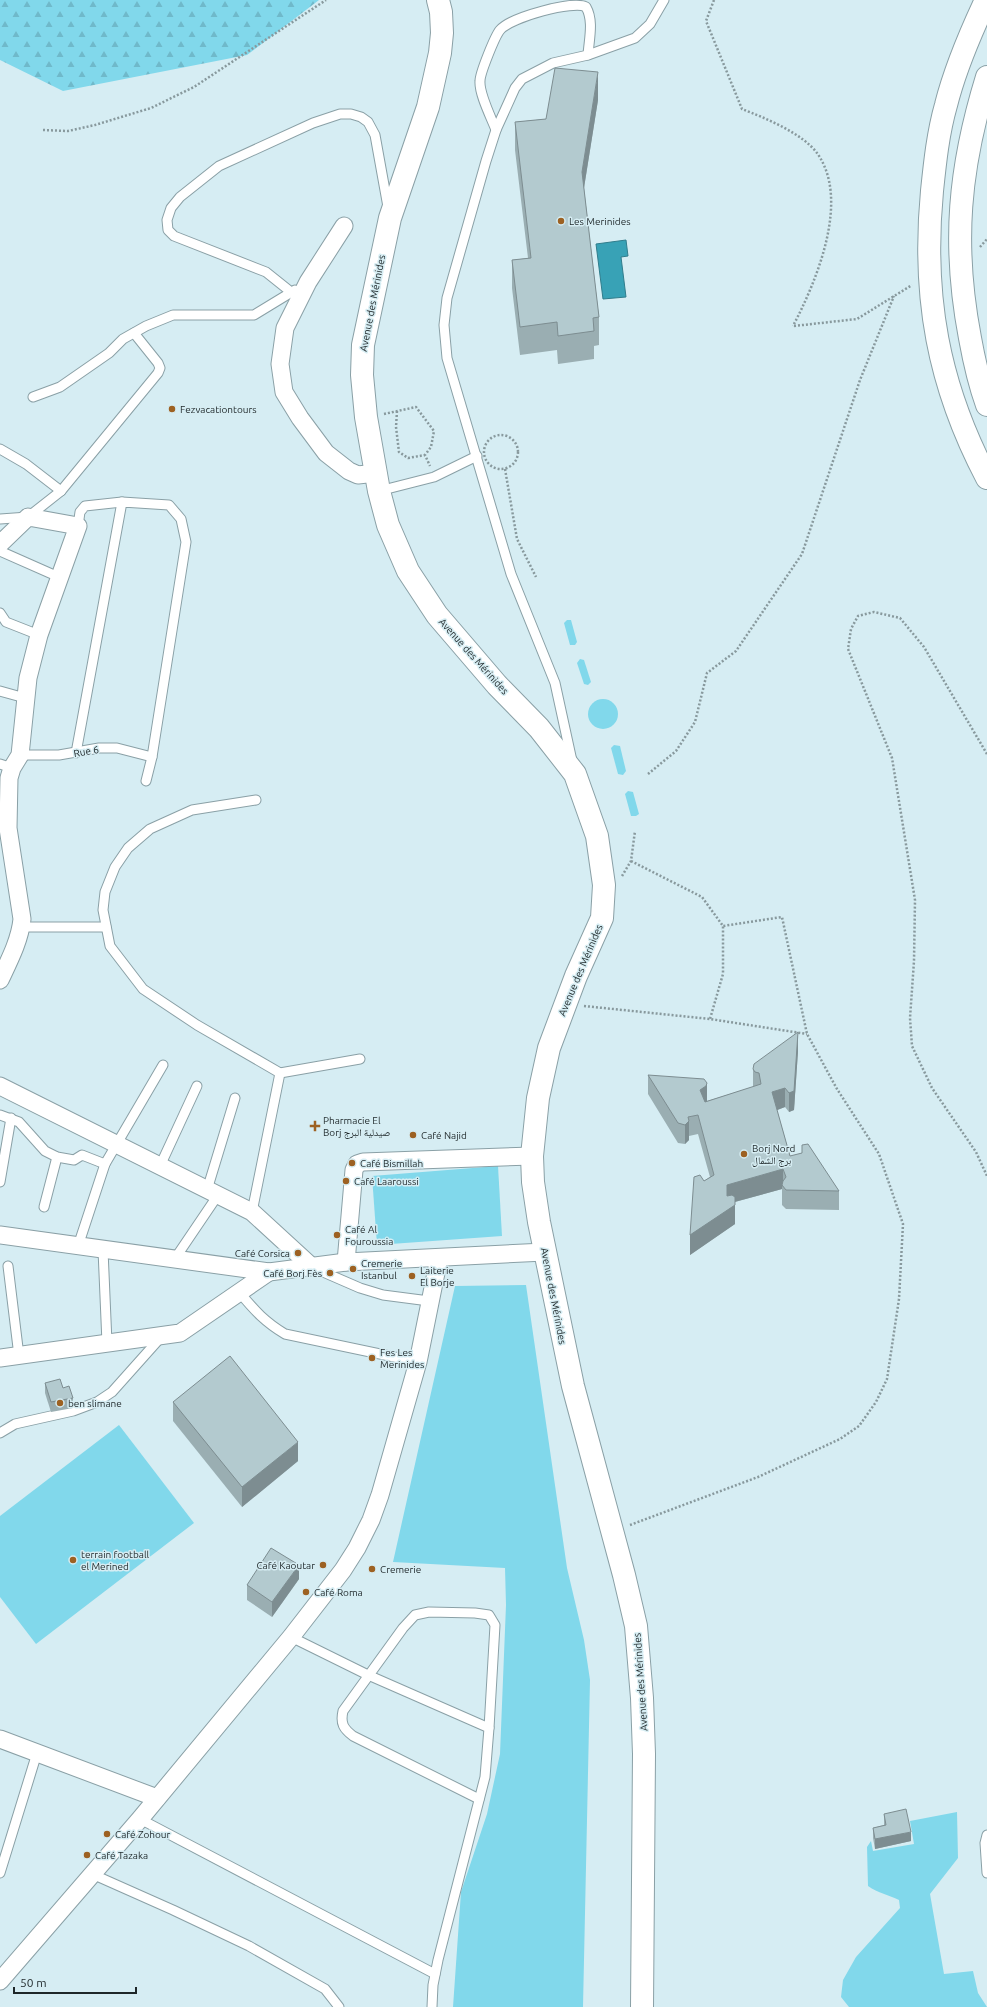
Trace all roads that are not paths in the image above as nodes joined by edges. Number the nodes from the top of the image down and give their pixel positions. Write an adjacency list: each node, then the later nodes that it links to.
1 (438, 0): 7 (main road, Avenue des Mérinides)
2 (664, 0): 4 (lane)
3 (986, 0): 16 (main road)
4 (588, 55): 6 (lane); 6 (lane)
5 (987, 78): 13 (main road)
6 (496, 130): 15 (lane)
7 (390, 218): 10 (lane); 17 (main road, Avenue des Mérinides)
8 (344, 226): 9 (street)
9 (308, 282): 10 (lane); 17 (street)
10 (291, 292): 11 (lane)
11 (134, 333): 12 (lane); 18 (lane)
12 (33, 397)
13 (987, 405)
14 (0, 450): 18 (lane)
15 (477, 456): 17 (lane); 33 (lane)
16 (987, 478)
17 (378, 482): 33 (main road, Avenue des Mérinides)
18 (61, 491): 20 (lane)
19 (122, 502): 22 (lane); 30 (lane); 31 (lane)
20 (28, 517): 21 (lane); 22 (street); 23 (street)
21 (0, 518)
22 (78, 526): 25 (street)
23 (0, 544)
24 (0, 551): 25 (lane)
25 (61, 578): 27 (street)
26 (0, 613): 27 (lane)
27 (39, 635): 29 (street)
28 (1, 693): 29 (lane)
29 (25, 698): 32 (street)
30 (76, 753): 31 (lane, Rue 6); 32 (lane, Rue 6)
31 (152, 756): 34 (lane)
32 (11, 762): 36 (street)
33 (575, 774): 50 (main road, Avenue des Mérinides)
34 (146, 781)
35 (256, 800): 38 (lane)
36 (4, 828): 37 (street)
37 (22, 927): 38 (lane); 39 (street)
38 (106, 927): 43 (lane)
39 (4, 960): 40 (street)
40 (0, 980)
41 (360, 1058): 43 (lane)
42 (163, 1065): 49 (lane)
43 (280, 1073): 57 (lane)
44 (0, 1086): 49 (street)
45 (197, 1086): 53 (lane)
46 (235, 1098): 55 (lane)
47 (0, 1115): 48 (lane)
48 (12, 1118): 51 (lane); 54 (lane)
49 (117, 1144): 52 (lane); 53 (street)
50 (532, 1156): 61 (main road, Avenue des Mérinides); 64 (street)
51 (56, 1157): 52 (lane); 56 (lane)
52 (104, 1164): 59 (lane)
53 (160, 1166): 55 (street)
54 (0, 1182)
55 (212, 1192): 57 (street); 63 (lane)
56 (44, 1207)
57 (252, 1212): 66 (street)
58 (0, 1235): 59 (street)
59 (78, 1246): 60 (street)
60 (104, 1250): 63 (street); 71 (lane)
61 (545, 1252): 62 (street); 92 (main road, Avenue des Mérinides)
62 (439, 1258): 64 (street); 69 (street)
63 (174, 1260): 67 (street)
64 (346, 1262): 66 (street)
65 (8, 1266): 72 (lane)
66 (312, 1267): 67 (street); 69 (lane)
67 (269, 1272): 68 (street)
68 (240, 1293): 70 (street); 74 (lane)
69 (429, 1302): 74 (street)
70 (163, 1335): 71 (street); 75 (lane)
71 (107, 1343): 72 (street)
72 (19, 1356): 73 (street)
73 (0, 1358)
74 (418, 1362): 76 (street)
75 (0, 1433)
76 (291, 1637): 77 (lane); 81 (street)
77 (368, 1675): 78 (lane); 78 (lane); 82 (lane)
78 (489, 1728): 82 (lane)
79 (0, 1739): 80 (street)
80 (36, 1753): 81 (street); 85 (lane)
81 (157, 1798): 83 (street)
82 (479, 1799): 88 (lane)
83 (140, 1819): 87 (street); 88 (lane)
84 (987, 1835): 86 (lane)
85 (0, 1872)
86 (987, 1873)
87 (92, 1874): 89 (street); 90 (lane)
88 (435, 1974): 91 (lane)
89 (0, 1981)
90 (338, 2007)
91 (432, 2007)
92 (642, 2007)

